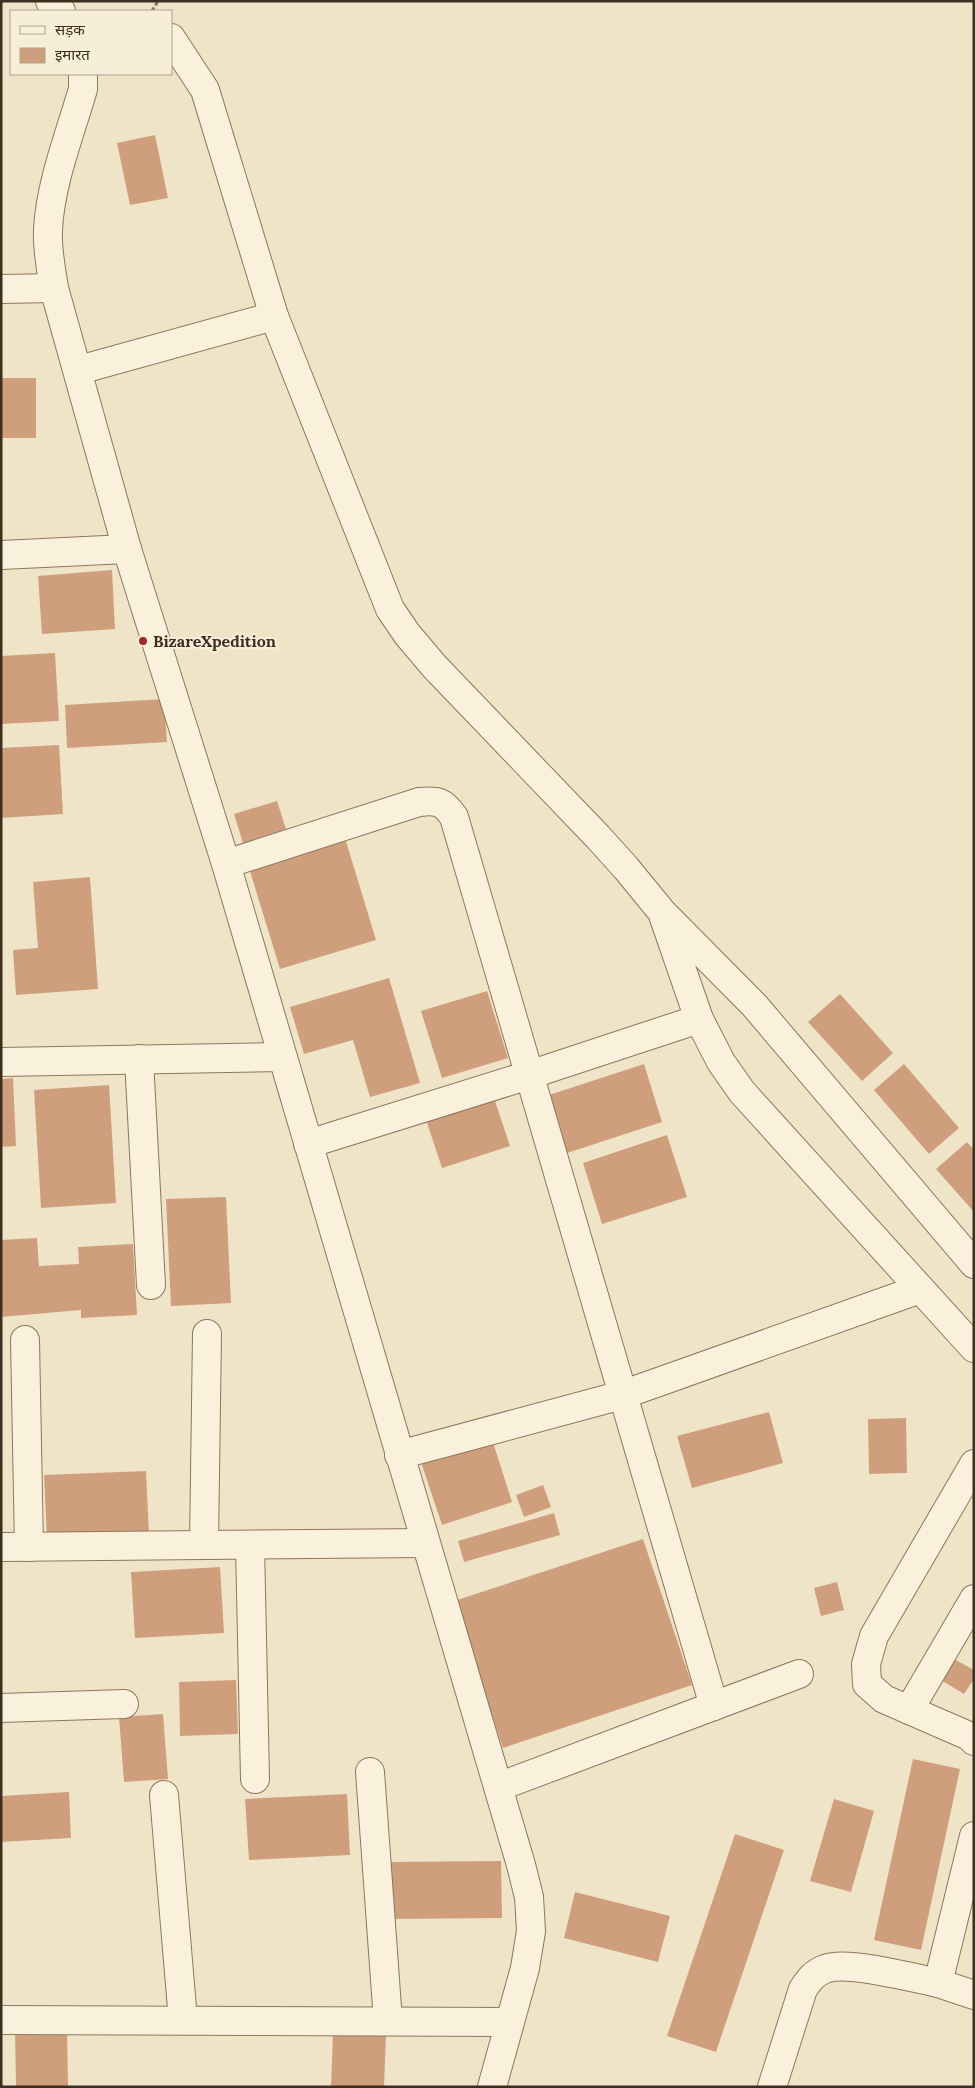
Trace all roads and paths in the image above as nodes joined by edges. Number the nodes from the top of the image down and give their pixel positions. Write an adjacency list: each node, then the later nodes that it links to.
1 (172, 40): 5 (street)
2 (83, 75): 3 (street)
3 (54, 288): 4 (street); 6 (street)
4 (1, 289)
5 (274, 316): 6 (street); 10 (street)
6 (78, 370): 7 (street)
7 (128, 549): 8 (street); 9 (street)
8 (1, 555)
9 (226, 864): 12 (street); 15 (street)
10 (662, 912): 11 (street); 17 (street)
11 (699, 1019): 15 (street); 19 (street)
12 (282, 1057): 13 (street); 16 (street)
13 (139, 1059): 14 (street); 18 (street)
14 (1, 1062)
15 (529, 1075): 16 (street); 23 (street)
16 (308, 1144): 24 (street)
17 (974, 1264)
18 (151, 1285)
19 (920, 1289): 22 (street); 23 (street)
20 (207, 1334): 27 (street)
21 (25, 1340): 30 (street)
22 (974, 1348)
23 (622, 1395): 24 (street); 34 (street)
24 (399, 1455): 26 (street)
25 (974, 1464): 36 (street)
26 (425, 1543): 28 (street); 40 (street)
27 (204, 1545): 28 (street); 30 (street)
28 (250, 1545): 39 (street)
29 (1, 1547): 30 (street)
30 (29, 1547)
31 (974, 1599): 36 (street)
32 (799, 1674): 34 (street)
33 (124, 1704): 35 (street)
34 (714, 1706): 40 (street)
35 (1, 1708)
36 (909, 1710): 37 (street)
37 (974, 1741)
38 (370, 1772): 47 (street)
39 (255, 1780)
40 (498, 1787): 48 (street)
41 (164, 1795): 46 (street)
42 (974, 1836): 43 (street)
43 (938, 1983): 44 (street); 50 (street)
44 (974, 1995)
45 (1, 2020): 46 (street)
46 (184, 2020): 47 (street)
47 (388, 2021): 48 (street)
48 (509, 2022): 49 (street)
49 (492, 2087)
50 (772, 2087)

